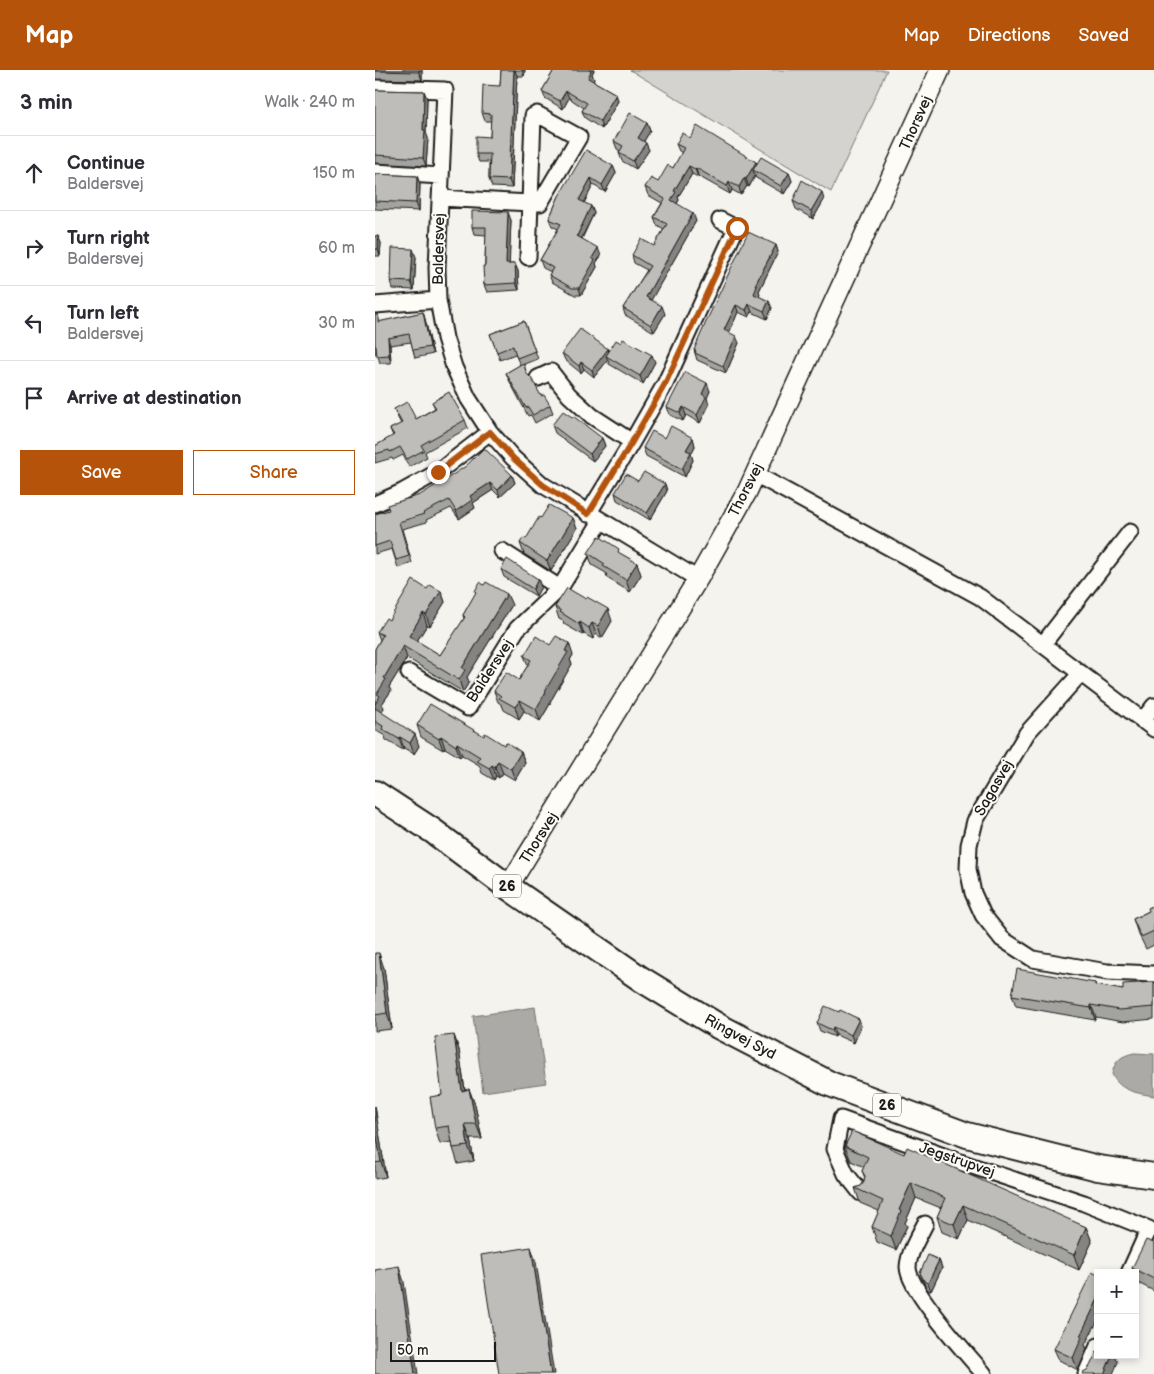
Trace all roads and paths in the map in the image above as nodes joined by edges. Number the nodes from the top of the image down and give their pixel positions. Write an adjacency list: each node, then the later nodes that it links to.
1 (940, 70): 14 (street, Thorsvej)
2 (375, 88): 4 (street, Baldersvej)
3 (375, 172): 4 (street)
4 (441, 176): 5 (street, Baldersvej)
5 (440, 198): 6 (street, Baldersvej); 9 (street, Baldersvej)
6 (530, 203): 6 (street); 8 (street)
7 (720, 220): 13 (street)
8 (528, 257)
9 (438, 300): 10 (street, Baldersvej); 12 (street, Baldersvej)
10 (375, 306)
11 (538, 378): 13 (street)
12 (490, 432): 15 (street); 16 (street, Baldersvej)
13 (632, 442): 16 (street)
14 (755, 474): 20 (street, Thorsvej); 22 (street)
15 (375, 504)
16 (588, 514): 17 (street, Baldersvej)
17 (601, 521): 20 (street, Baldersvej); 21 (street, Baldersvej)
18 (1130, 532): 22 (street)
19 (502, 551): 21 (street)
20 (698, 579): 28 (street, Thorsvej)
21 (560, 588): 23 (street, Baldersvej)
22 (1043, 644): 24 (street)
23 (409, 673)
24 (1081, 673): 26 (street); 29 (street, Sagasvej)
25 (1154, 706): 26 (street)
26 (1148, 725)
27 (375, 793): 28 (main road, Ringvej Syd / 26)
28 (508, 887): 30 (main road, Ringvej Syd / 26)
29 (1154, 974)
30 (1154, 1176)
31 (861, 1193): 33 (street, Jegstrupvej)
32 (925, 1224): 36 (street)
33 (1152, 1229): 34 (street, Jegstrupvej)
34 (1131, 1269)
35 (1094, 1355): 37 (street)
36 (984, 1374)
37 (1086, 1374)

